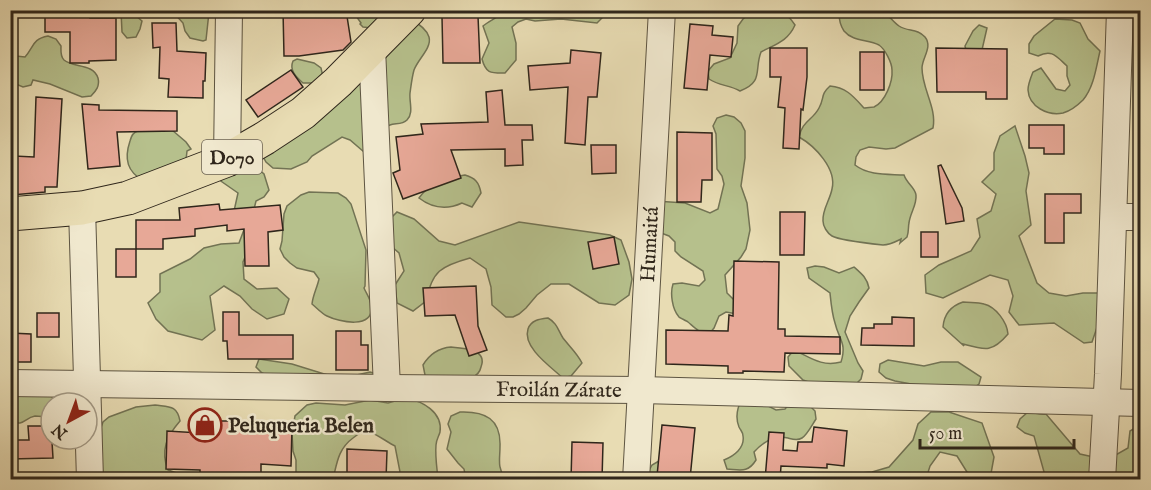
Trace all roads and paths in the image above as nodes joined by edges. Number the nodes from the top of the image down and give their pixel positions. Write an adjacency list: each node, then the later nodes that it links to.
1 (229, 10): 6 (street)
2 (409, 10): 5 (main road, D070)
3 (662, 10): 14 (street, Humaitá)
4 (1120, 10): 9 (street)
5 (372, 48): 6 (main road, D070); 13 (street)
6 (227, 160): 7 (main road, D070)
7 (82, 208): 8 (main road, D070); 12 (street)
8 (10, 214)
9 (1114, 217): 10 (street); 15 (street)
10 (1140, 217)
11 (10, 383): 12 (street, Froilán Zárate)
12 (87, 383): 13 (street, Froilán Zárate); 17 (street)
13 (387, 388): 14 (street, Froilán Zárate)
14 (641, 390): 15 (street, Froilán Zárate); 18 (street, Humaitá)
15 (1107, 403): 16 (street, Froilán Zárate); 19 (street)
16 (1140, 403)
17 (90, 480)
18 (636, 480)
19 (1102, 480)

